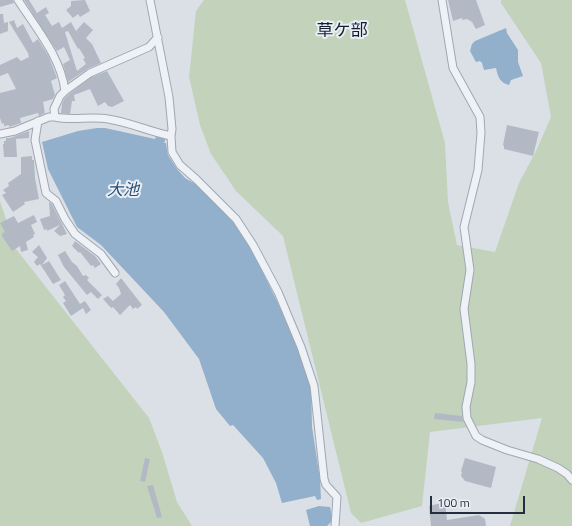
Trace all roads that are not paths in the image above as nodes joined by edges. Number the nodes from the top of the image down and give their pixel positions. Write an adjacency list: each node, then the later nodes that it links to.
1 (18, 0): 5 (street)
2 (150, 0): 4 (street)
3 (442, 0): 11 (street)
4 (158, 37): 5 (street); 9 (street)
5 (64, 91): 6 (street)
6 (55, 116): 7 (street); 9 (street)
7 (38, 121): 8 (street); 10 (street)
8 (0, 134)
9 (171, 136): 12 (street)
10 (115, 273)
11 (572, 480)
12 (335, 526)

